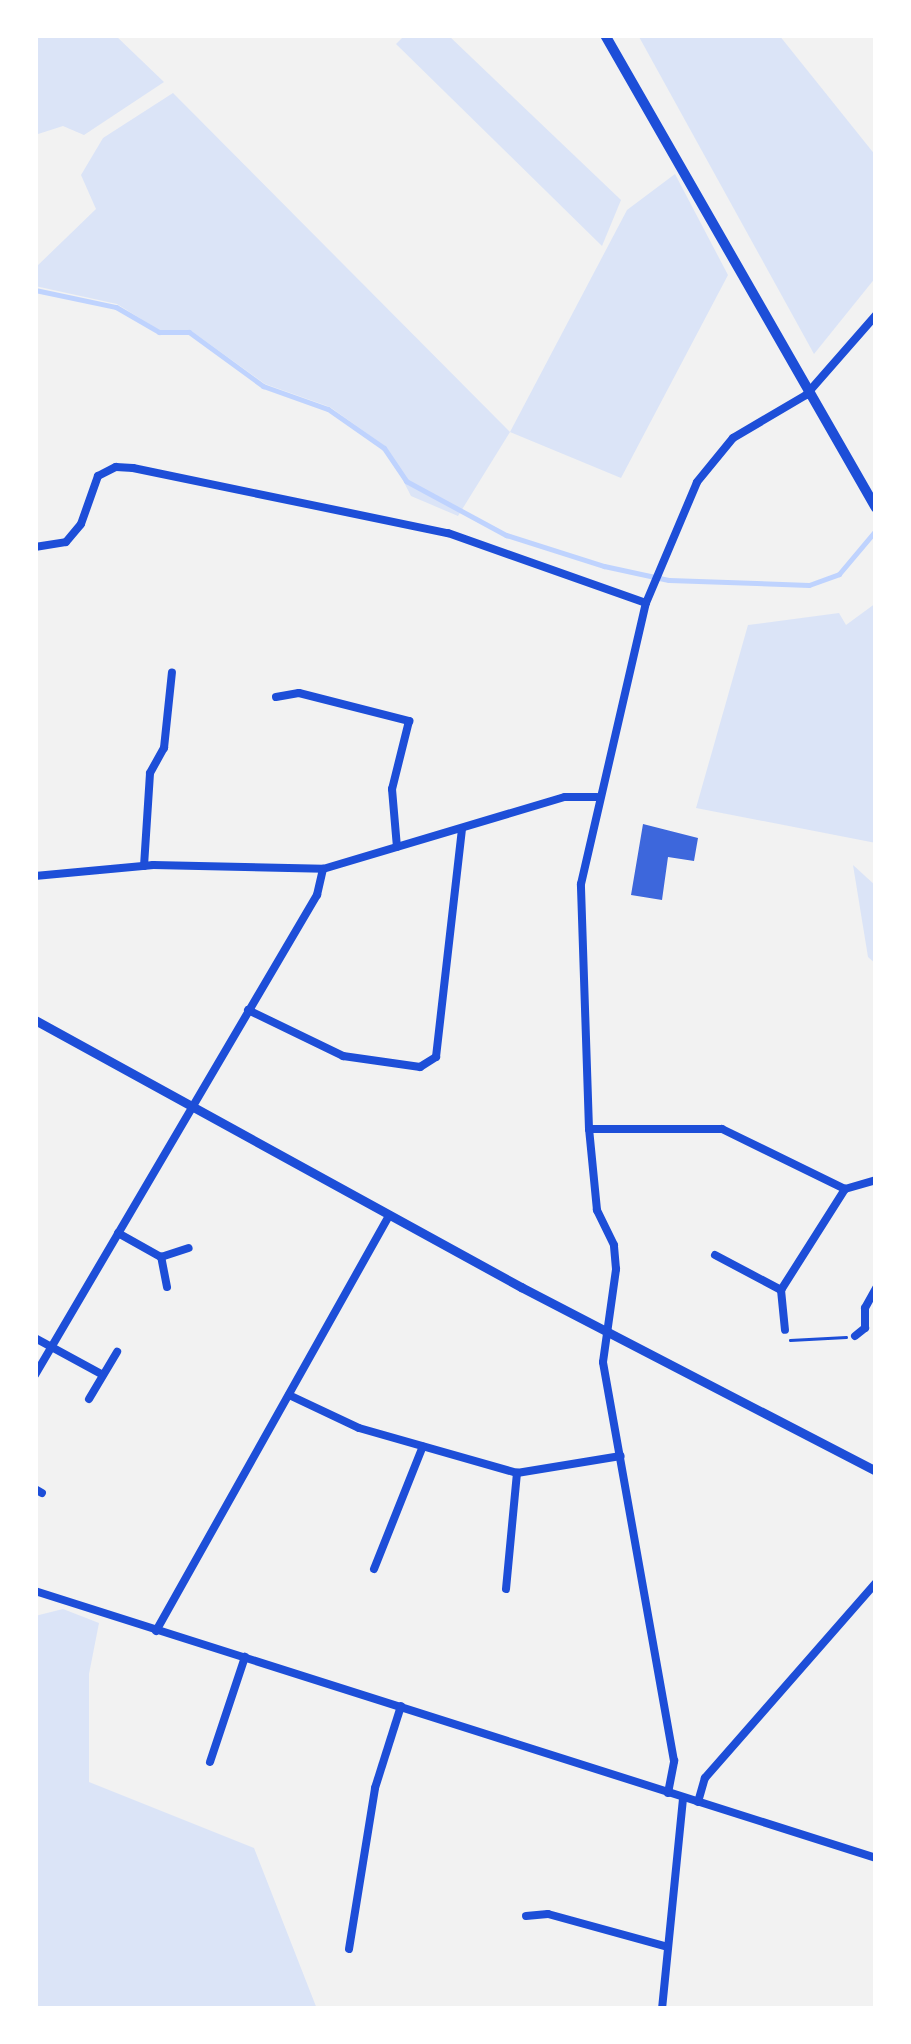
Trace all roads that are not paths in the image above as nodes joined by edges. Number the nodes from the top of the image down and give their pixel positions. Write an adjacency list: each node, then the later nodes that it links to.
1 (604, 35): 3 (main road)
2 (876, 315): 3 (street)
3 (806, 396): 4 (main road); 6 (street)
4 (875, 507)
5 (35, 547): 6 (street)
6 (646, 603): 9 (street)
7 (172, 672): 12 (street)
8 (276, 697): 11 (street)
9 (597, 797): 10 (street); 18 (street)
10 (462, 828): 11 (street); 15 (street)
11 (398, 848): 13 (street)
12 (144, 866): 13 (street); 14 (street)
13 (323, 869): 15 (street)
14 (35, 876)
15 (248, 1010): 17 (street)
16 (35, 1020): 17 (street)
17 (192, 1107): 21 (street); 22 (street)
18 (589, 1130): 20 (street); 30 (street)
19 (876, 1180): 20 (street)
20 (844, 1190): 28 (street)
21 (389, 1216): 30 (street); 37 (street)
22 (118, 1233): 25 (street); 33 (street)
23 (189, 1248): 25 (street)
24 (715, 1255): 28 (street)
25 (161, 1257): 26 (street)
26 (167, 1286)
27 (876, 1288): 31 (street)
28 (781, 1290): 29 (street)
29 (784, 1330)
30 (607, 1332): 40 (street); 41 (street)
31 (855, 1336)
32 (35, 1338): 33 (street)
33 (52, 1345): 35 (street); 36 (street)
34 (117, 1352): 36 (street)
35 (35, 1374)
36 (103, 1375): 38 (street)
37 (289, 1395): 39 (street); 47 (street)
38 (90, 1399)
39 (423, 1446): 42 (street); 43 (street)
40 (620, 1456): 42 (street); 51 (street)
41 (876, 1470)
42 (517, 1472): 45 (street)
43 (374, 1568)
44 (876, 1584): 53 (street)
45 (506, 1588)
46 (35, 1592): 47 (street)
47 (156, 1630): 48 (street)
48 (245, 1658): 49 (street); 50 (street)
49 (401, 1706): 51 (street); 57 (street)
50 (210, 1762)
51 (668, 1793): 52 (street)
52 (683, 1798): 53 (street); 56 (street)
53 (698, 1802): 54 (street)
54 (876, 1858)
55 (526, 1916): 56 (street)
56 (668, 1947): 58 (street)
57 (349, 1949)
58 (662, 2009)

